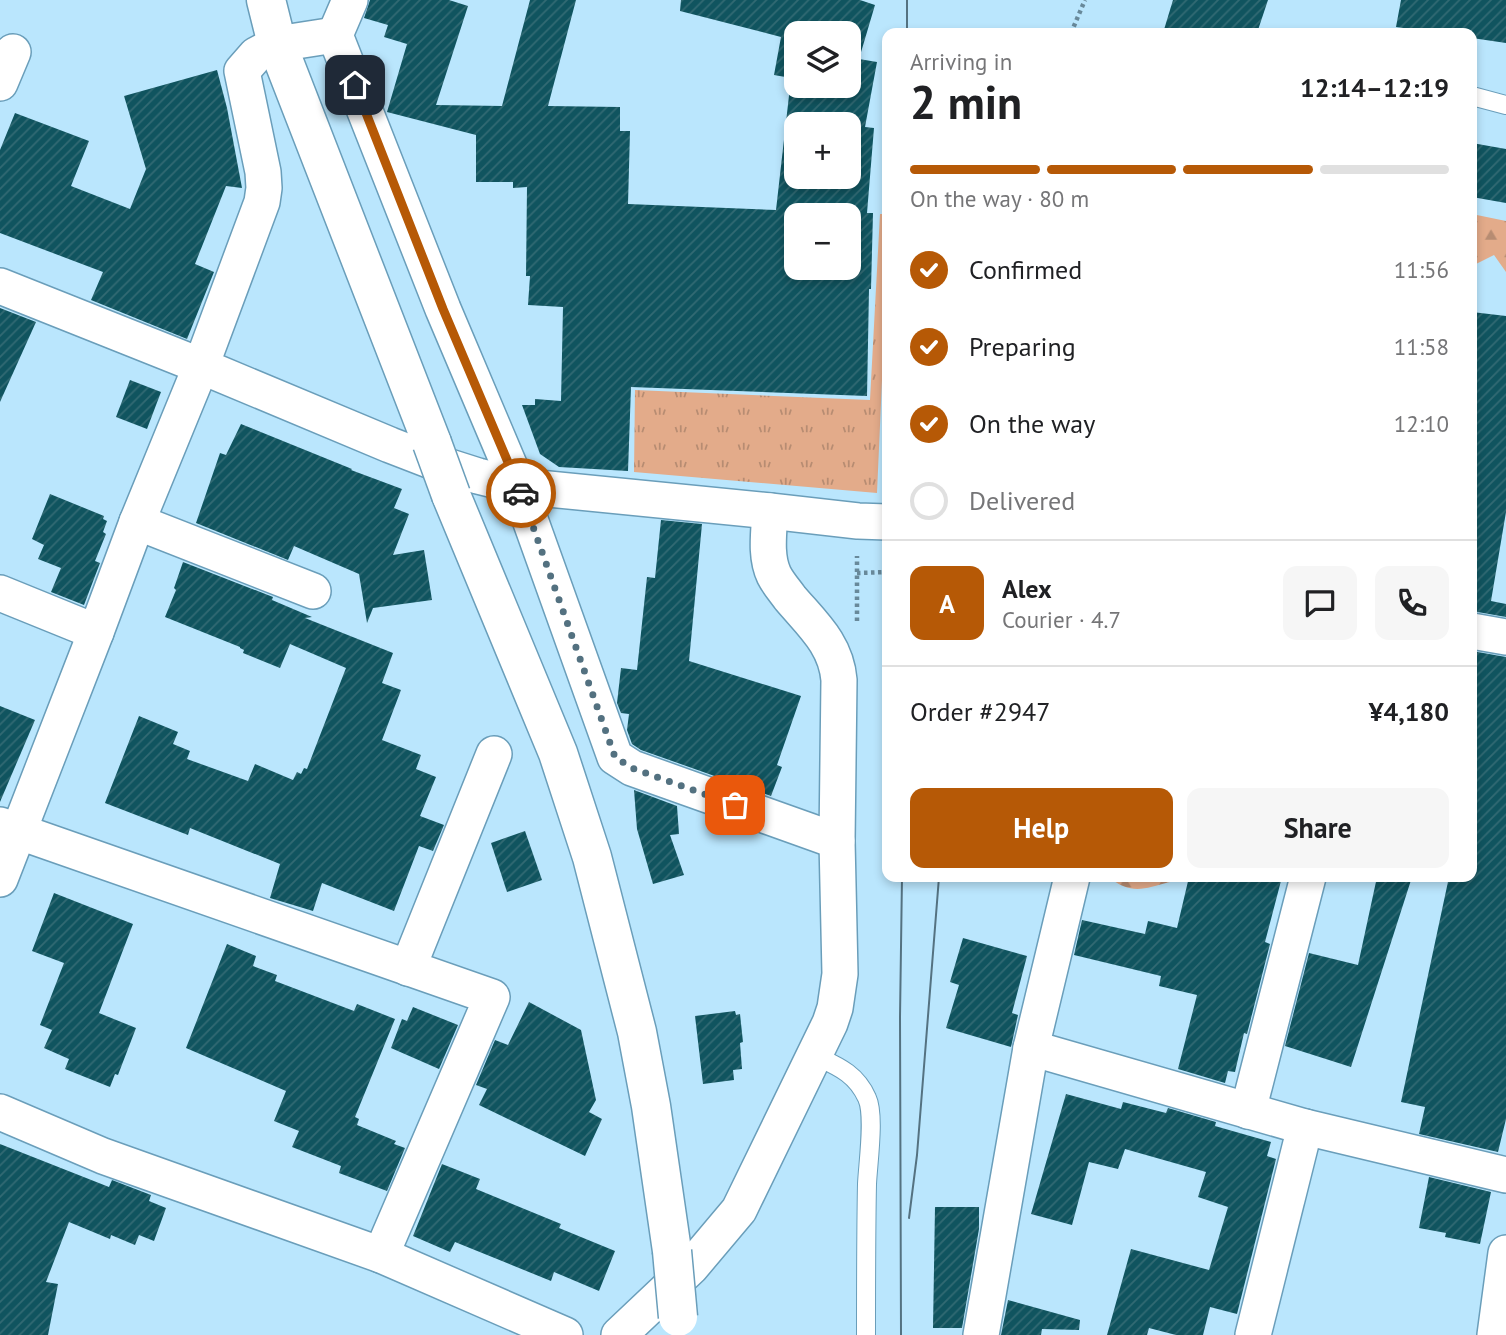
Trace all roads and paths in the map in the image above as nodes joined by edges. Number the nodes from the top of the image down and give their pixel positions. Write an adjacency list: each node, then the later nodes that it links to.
1 (266, 0): 6 (street)
2 (350, 0): 5 (street)
3 (1085, 0): 4 (path)
4 (1073, 28)
5 (335, 35): 6 (street); 11 (street)
6 (277, 44): 10 (street); 38 (street, bridge)
7 (1477, 97): 8 (lane)
8 (1506, 105)
9 (0, 286): 10 (street)
10 (201, 366): 11 (street); 14 (street)
11 (518, 486): 12 (street); 25 (street)
12 (770, 511): 13 (street); 25 (street)
13 (873, 521): 16 (path)
14 (136, 522): 17 (street); 20 (street)
15 (882, 572): 16 (path)
16 (857, 573): 19 (path)
17 (313, 591)
18 (0, 593): 20 (street)
19 (857, 628)
20 (96, 632): 24 (street)
21 (1477, 632): 22 (street)
22 (1506, 637)
23 (494, 754): 29 (street)
24 (9, 828): 26 (street); 29 (street)
25 (837, 841): 31 (street)
26 (0, 878)
27 (1071, 882): 30 (street)
28 (1307, 882): 32 (street)
29 (408, 968): 37 (street)
30 (1031, 1048): 32 (street); 42 (street)
31 (814, 1055): 40 (street); 41 (lane)
32 (1248, 1111): 34 (street)
33 (0, 1112): 37 (street)
34 (1305, 1126): 35 (street); 43 (street)
35 (1506, 1175)
36 (1506, 1253): 44 (street)
37 (381, 1255): 39 (street)
38 (679, 1326)
39 (565, 1335)
40 (619, 1335)
41 (866, 1335)
42 (981, 1335)
43 (1253, 1335)
44 (1496, 1335)

